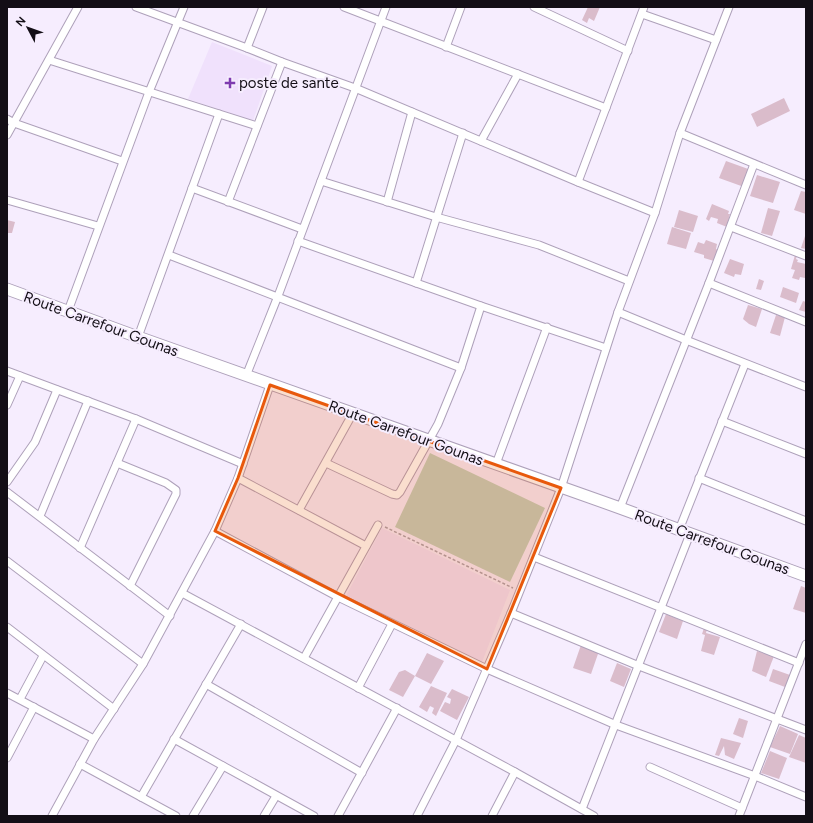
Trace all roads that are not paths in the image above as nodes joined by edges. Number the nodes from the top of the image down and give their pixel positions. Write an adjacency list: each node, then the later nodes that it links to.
1 (78, 7): 17 (street)
2 (136, 7): 12 (street)
3 (184, 7): 12 (street)
4 (263, 7): 15 (street)
5 (344, 7): 11 (street)
6 (386, 7): 11 (street)
7 (461, 7): 14 (street)
8 (534, 7): 16 (street)
9 (729, 7): 13 (street)
10 (643, 10): 13 (street); 16 (street)
11 (380, 22): 14 (street); 20 (street)
12 (178, 23): 15 (street); 21 (street)
13 (716, 40): 28 (street)
14 (446, 47): 19 (street)
15 (247, 48): 18 (street)
16 (628, 51): 22 (street)
17 (49, 60): 21 (street); 25 (street)
18 (282, 62): 20 (street); 26 (street)
19 (518, 74): 22 (street); 30 (street)
20 (355, 88): 23 (street); 33 (street)
21 (149, 92): 24 (street); 31 (street)
22 (606, 108): 34 (street)
23 (412, 112): 27 (street); 39 (street)
24 (220, 114): 26 (street); 36 (street)
25 (10, 121): 29 (street); 31 (street)
26 (257, 126): 38 (street)
27 (463, 133): 30 (street); 41 (street)
28 (680, 133): 32 (street); 40 (street)
29 (7, 135)
30 (481, 141): 34 (street)
31 (122, 161): 42 (street)
32 (754, 164): 35 (street); 43 (street)
33 (321, 181): 39 (street); 44 (street)
34 (578, 182): 40 (street)
35 (806, 185)
36 (192, 188): 38 (street); 46 (street)
37 (7, 200): 42 (street)
38 (228, 202): 44 (street)
39 (387, 202): 41 (street)
40 (655, 213): 48 (street)
41 (436, 217): 48 (street); 49 (street)
42 (98, 226): 54 (street)
43 (731, 227): 47 (street); 50 (street)
44 (302, 229): 45 (street)
45 (298, 241): 49 (street); 52 (street)
46 (169, 255): 52 (street); 58 (street)
47 (806, 256)
48 (629, 281): 55 (street)
49 (416, 283): 53 (street)
50 (709, 283): 56 (street); 59 (street)
51 (7, 289): 54 (main road, Route Carrefour Gounas)
52 (278, 296): 62 (street); 65 (street)
53 (481, 306): 57 (street); 62 (street)
54 (68, 312): 58 (main road, Route Carrefour Gounas)
55 (618, 312): 59 (street); 60 (street)
56 (806, 322)
57 (547, 327): 60 (street); 79 (street)
58 (138, 337): 65 (main road, Route Carrefour Gounas)
59 (686, 340): 61 (street); 85 (street)
60 (606, 348): 83 (street)
61 (745, 364): 67 (street); 73 (street)
62 (461, 368): 74 (street)
63 (7, 371): 64 (street)
64 (20, 376): 68 (street); 70 (street)
65 (246, 376): 66 (main road, Route Carrefour Gounas)
66 (270, 385): 71 (main road, Route Carrefour Gounas); 78 (street)
67 (806, 387)
68 (57, 390): 69 (street); 82 (street)
69 (88, 401): 72 (street); 87 (street)
70 (7, 405)
71 (353, 413): 74 (main road, Route Carrefour Gounas); 76 (street)
72 (136, 419): 77 (street); 78 (street)
73 (722, 421): 75 (street); 81 (street)
74 (430, 441): 76 (street); 79 (main road, Route Carrefour Gounas)
75 (806, 454)
76 (326, 463): 86 (street)
77 (117, 464): 94 (street); 98 (street)
78 (243, 464): 80 (street)
79 (496, 464): 83 (main road, Route Carrefour Gounas)
80 (238, 478): 86 (street); 91 (street)
81 (699, 478): 88 (street); 90 (street)
82 (7, 482)
83 (562, 488): 85 (main road, Route Carrefour Gounas); 95 (street)
84 (7, 492): 87 (street)
85 (620, 508): 90 (main road, Route Carrefour Gounas)
86 (299, 510): 93 (street)
87 (40, 516): 94 (street)
88 (806, 521)
89 (380, 525): 93 (street)
90 (679, 530): 92 (main road, Route Carrefour Gounas)
91 (215, 531): 99 (street); 100 (street)
92 (690, 534): 97 (main road, Route Carrefour Gounas); 101 (street)
93 (366, 546): 100 (street)
94 (80, 548): 98 (street)
95 (534, 556): 101 (street); 102 (street)
96 (7, 561): 111 (street)
97 (806, 576)
98 (130, 586): 103 (street)
99 (182, 593): 103 (street); 104 (street)
100 (338, 597): 105 (street); 109 (street)
101 (660, 607): 110 (street); 112 (street)
102 (511, 613): 112 (street); 113 (street)
103 (170, 616): 111 (street)
104 (241, 624): 109 (street); 114 (street)
105 (392, 624): 113 (street); 115 (street)
106 (7, 627): 108 (street)
107 (806, 644): 110 (street)
108 (43, 656): 117 (street); 120 (street)
109 (304, 658): 115 (street)
110 (799, 663): 121 (street)
111 (143, 664): 120 (street)
112 (639, 666): 121 (street); 122 (street)
113 (487, 669): 122 (street); 126 (street)
114 (206, 684): 125 (street); 132 (street)
115 (358, 688): 119 (street)
116 (7, 693): 117 (street)
117 (20, 699): 118 (street)
118 (34, 707): 124 (street); 127 (street)
119 (396, 708): 126 (street); 132 (street)
120 (114, 709): 124 (street)
121 (777, 718): 123 (street); 133 (street)
122 (616, 724): 133 (street); 138 (street)
123 (806, 730)
124 (94, 739): 128 (street)
125 (174, 739): 129 (street); 135 (street)
126 (456, 740): 131 (street); 145 (street)
127 (7, 758)
128 (80, 764): 135 (street); 139 (street)
129 (223, 766): 134 (street); 141 (street)
130 (650, 767): 137 (street)
131 (515, 772): 138 (street); 146 (street)
132 (362, 774): 144 (street)
133 (755, 776): 136 (street); 137 (street)
134 (276, 796): 142 (street); 143 (street)
135 (142, 797): 140 (street)
136 (806, 797)
137 (742, 808): 148 (street)
138 (582, 809): 147 (street)
139 (52, 816)
140 (176, 816)
141 (193, 816)
142 (264, 816)
143 (314, 816)
144 (338, 816)
145 (417, 816)
146 (492, 816)
147 (594, 816)
148 (739, 816)

